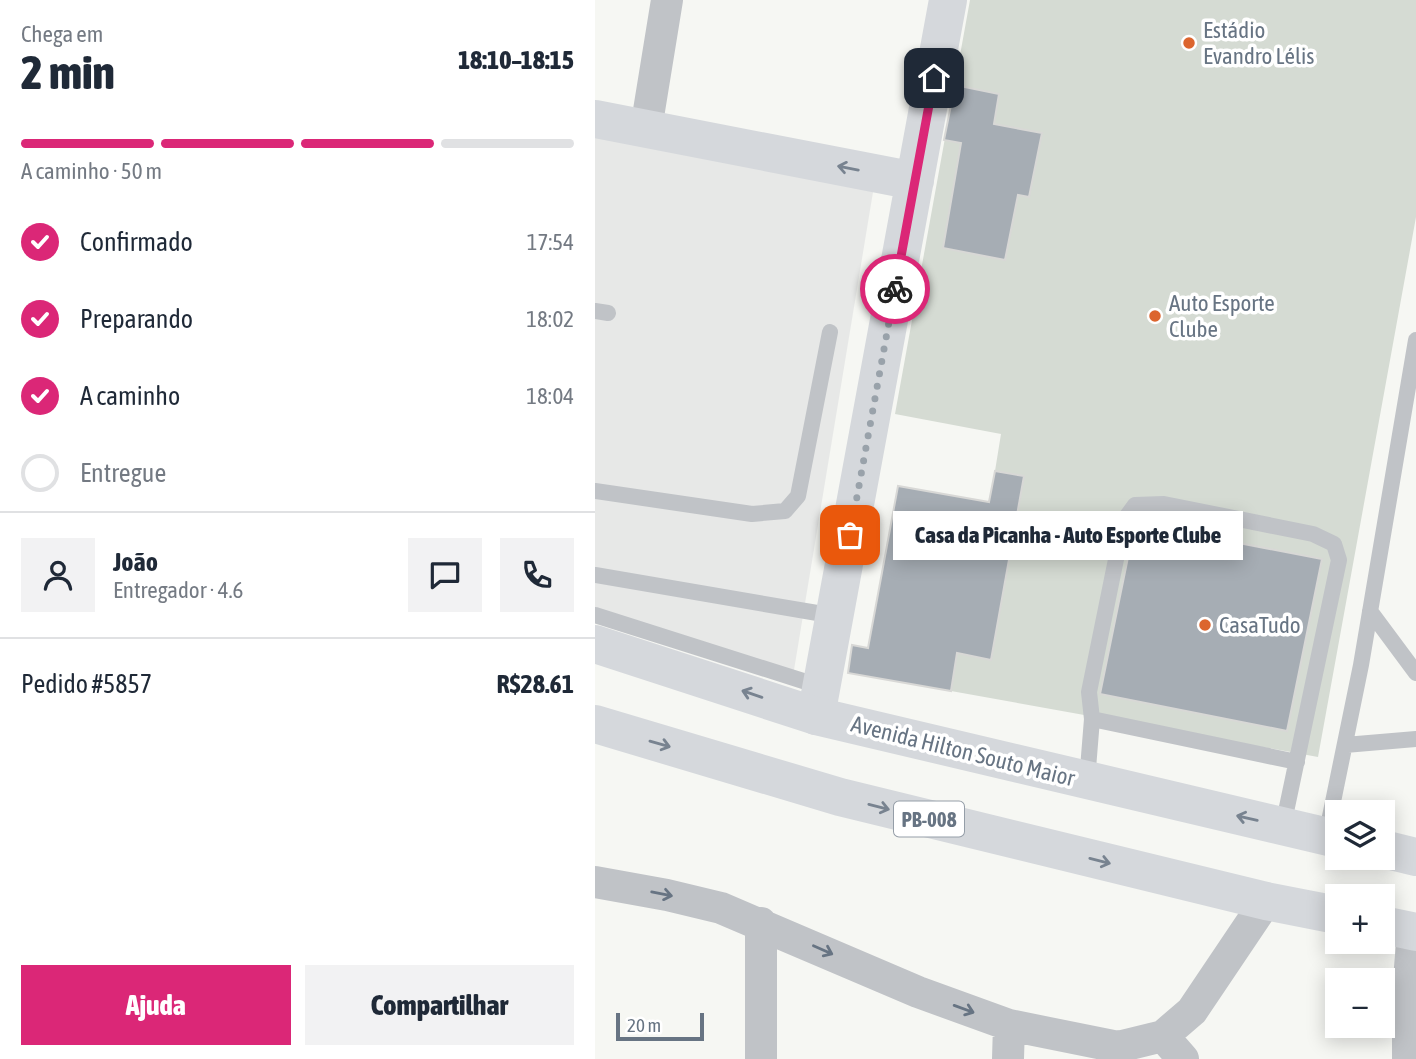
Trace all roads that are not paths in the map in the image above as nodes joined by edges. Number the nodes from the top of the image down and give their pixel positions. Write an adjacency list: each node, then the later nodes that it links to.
1 (667, 0): 4 (street)
2 (948, 0): 5 (main road)
3 (595, 119): 4 (main road)
4 (646, 129): 5 (main road, one-way to 4)
5 (915, 181): 12 (main road)
6 (830, 332): 8 (lane)
7 (1416, 340): 10 (lane)
8 (595, 491)
9 (595, 575): 12 (lane)
10 (1370, 611): 14 (lane); 19 (lane)
11 (595, 615): 15 (lane)
12 (835, 616): 15 (main road)
13 (595, 645): 15 (main road, Avenida Hilton Souto Maior, one-way to 13)
14 (1416, 673)
15 (819, 701): 21 (main road, Avenida Hilton Souto Maior)
16 (1092, 719): 20 (lane); 20 (lane); 21 (lane)
17 (595, 724): 28 (main road, PB-008, one-way to 28)
18 (1416, 739): 19 (lane)
19 (1345, 745): 22 (lane)
20 (1297, 762): 23 (lane)
21 (1087, 781): 23 (main road, Avenida Hilton Souto Maior, one-way to 21)
22 (1337, 800)
23 (1283, 826): 24 (main road, Avenida Hilton Souto Maior)
24 (1325, 835)
25 (1395, 852): 26 (main road)
26 (1416, 857)
27 (595, 882): 30 (street, one-way to 30)
28 (1266, 901): 29 (main road, PB-008); 34 (street)
29 (1325, 913)
30 (761, 923): 33 (street, one-way to 33); 35 (street)
31 (1404, 929): 32 (street)
32 (1412, 993): 37 (street)
33 (1009, 1025): 34 (street); 36 (street)
34 (1173, 1048)
35 (761, 1059)
36 (1008, 1059)
37 (1408, 1059)

